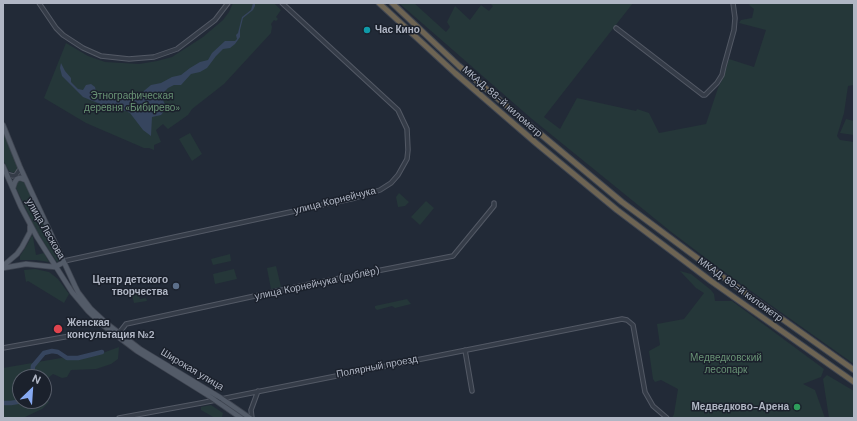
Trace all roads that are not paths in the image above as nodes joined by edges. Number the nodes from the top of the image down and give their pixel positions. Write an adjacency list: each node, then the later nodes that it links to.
1 (39, 3): 2 (street)
2 (228, 3)
3 (282, 3): 19 (street, улица Корнейчука)
4 (379, 3): 16 (highway, МКАД, 88-й километр)
5 (392, 3): 14 (highway, МКАД, 88-й километр)
6 (733, 3): 7 (street)
7 (616, 28)
8 (3, 125): 10 (main road, улица Лескова)
9 (3, 166): 11 (main road, улица Лескова)
10 (20, 167): 11 (street); 12 (main road, улица Лескова)
11 (6, 174): 13 (main road, улица Лескова)
12 (26, 180): 13 (main road); 19 (main road, улица Лескова)
13 (13, 188): 17 (main road, улица Лескова)
14 (622, 202): 29 (highway, МКАД, 89-й километр)
15 (494, 203): 25 (street, улица Корнейчука (дублёр))
16 (617, 210): 30 (highway, МКАД, 89-й километр)
17 (30, 225): 18 (main road); 22 (main road, улица Лескова)
18 (18, 254): 20 (main road); 21 (main road)
19 (65, 261): 22 (main road); 23 (main road, улица Лескова)
20 (22, 265): 21 (main road); 22 (main road)
21 (3, 267)
22 (56, 267): 24 (main road, улица Лескова)
23 (75, 286): 25 (main road, Широкая улица)
24 (72, 292): 34 (main road, Широкая улица)
25 (119, 333): 33 (main road, Широкая улица)
26 (81, 334): 27 (street)
27 (3, 348)
28 (465, 350): 31 (street, Полярный проезд); 32 (street); 38 (street, Полярный проезд)
29 (854, 370)
30 (854, 382)
31 (258, 391): 33 (street, Полярный проезд); 37 (street)
32 (472, 391)
33 (221, 398): 34 (street, Полярный проезд); 37 (main road, Широкая улица)
34 (214, 400): 35 (street, Полярный проезд); 36 (main road, Широкая улица)
35 (119, 418)
36 (241, 418)
37 (251, 418)
38 (666, 418)

